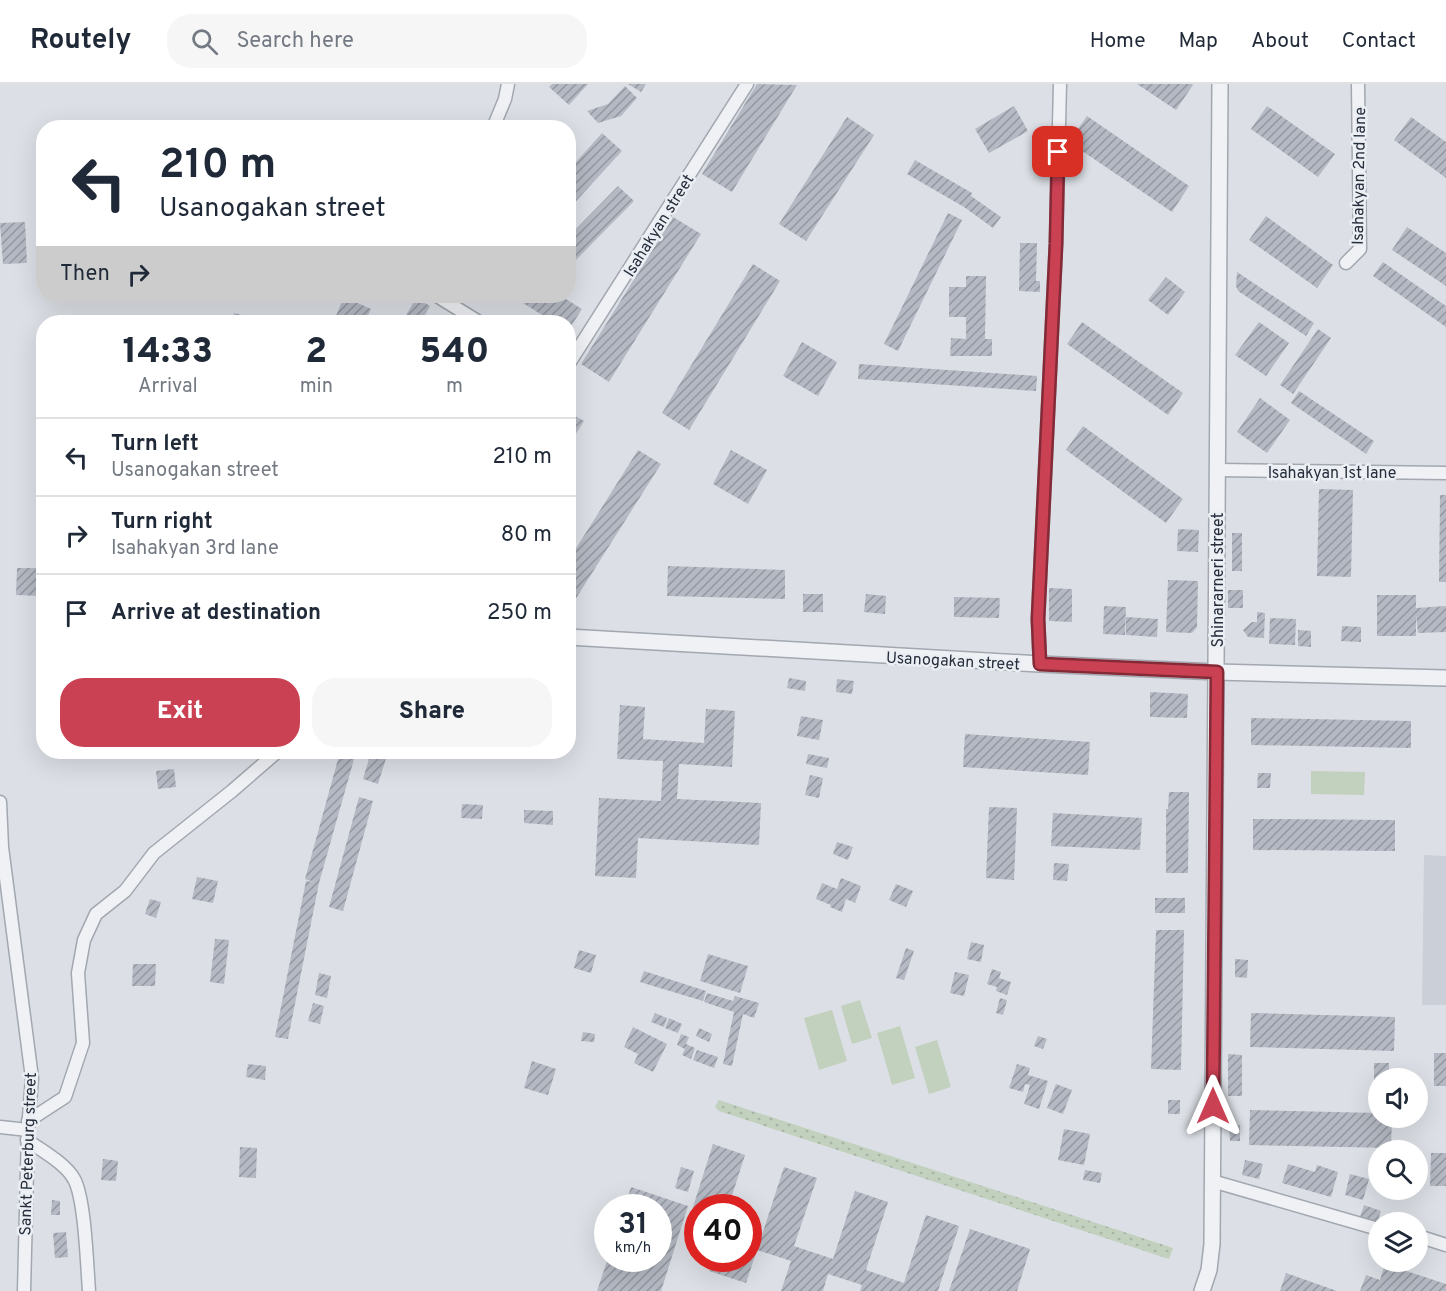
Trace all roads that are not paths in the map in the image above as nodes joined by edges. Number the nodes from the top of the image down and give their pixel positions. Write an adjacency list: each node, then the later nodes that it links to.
1 (508, 84): 6 (street)
2 (747, 84): 10 (street, Isahakyan street)
3 (1060, 84): 14 (street)
4 (1220, 84): 11 (street, Shinararneri street)
5 (1358, 84): 7 (street, Isahakyan 2nd lane)
6 (496, 120)
7 (1346, 264)
8 (448, 303): 9 (street)
9 (468, 315)
10 (576, 352)
11 (1218, 470): 12 (street, Isahakyan 1st lane); 15 (street, Shinararneri street)
12 (1446, 473)
13 (576, 637): 14 (street, Usanogakan street)
14 (1040, 664): 15 (street, Usanogakan street)
15 (1217, 672): 16 (street, Usanogakan street); 21 (street, Shinararneri street)
16 (1446, 678)
17 (269, 759): 20 (street)
18 (0, 802): 20 (street, Sankt Peterburg street)
19 (0, 1127): 20 (street)
20 (28, 1130): 25 (street, Sankt Peterburg street); 26 (street)
21 (1212, 1181): 22 (street); 27 (street, Shinararneri street)
22 (1368, 1226)
23 (1428, 1239): 24 (street)
24 (1446, 1245)
25 (24, 1291)
26 (89, 1291)
27 (1202, 1291)

